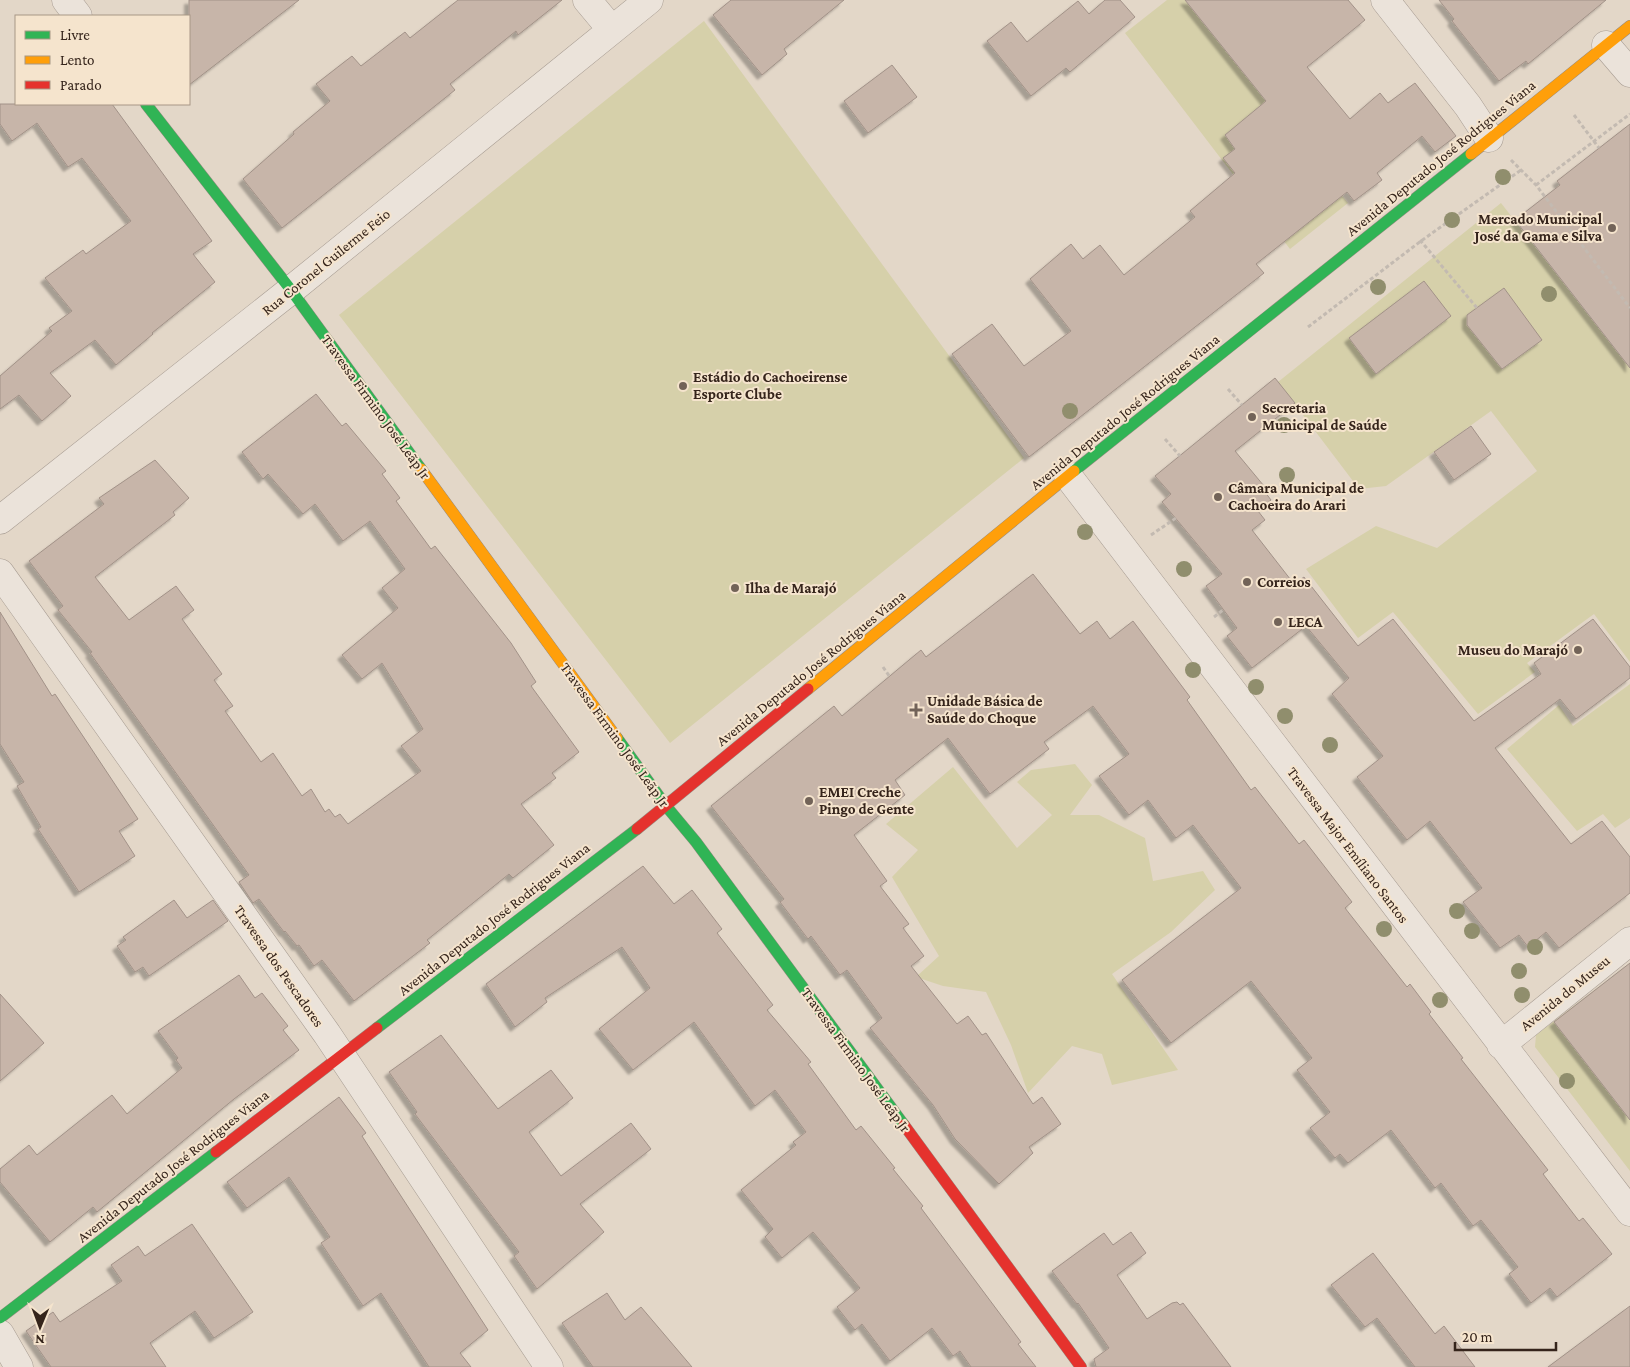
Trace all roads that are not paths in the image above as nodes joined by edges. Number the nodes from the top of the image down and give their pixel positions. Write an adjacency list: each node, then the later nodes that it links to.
1 (66, 0): 5 (street)
2 (587, 0): 7 (street)
3 (649, 0): 7 (street, Rua Coronel Guilerme Feio)
4 (1385, 0): 11 (street)
5 (77, 15)
6 (1630, 26): 8 (street, Avenida Deputado José Rodrigues Viana)
7 (612, 30): 12 (street, Rua Coronel Guilerme Feio)
8 (1606, 45): 9 (street); 11 (street, Avenida Deputado José Rodrigues Viana)
9 (1630, 73)
10 (147, 105): 12 (street, Travessa Firmino José Leãp Jr)
11 (1489, 138): 13 (street, Avenida Deputado José Rodrigues Viana)
12 (292, 290): 14 (street, Rua Coronel Guilerme Feio); 16 (street, Travessa Firmino José Leãp Jr)
13 (1068, 476): 16 (street, Avenida Deputado José Rodrigues Viana); 18 (street, Travessa Major Emíliano Santos)
14 (0, 520)
15 (0, 573): 19 (street, Travessa dos Pescadores)
16 (666, 806): 19 (street, Avenida Deputado José Rodrigues Viana); 25 (street, Travessa Firmino José Leãp Jr)
17 (1630, 941): 18 (street, Avenida do Museu)
18 (1501, 1045): 20 (street, Travessa Major Emíliano Santos)
19 (340, 1056): 21 (street, Avenida Deputado José Rodrigues Viana); 24 (street, Travessa dos Pescadores)
20 (1630, 1212)
21 (0, 1318)
22 (0, 1334): 23 (street)
23 (19, 1367)
24 (549, 1367)
25 (1081, 1367)

